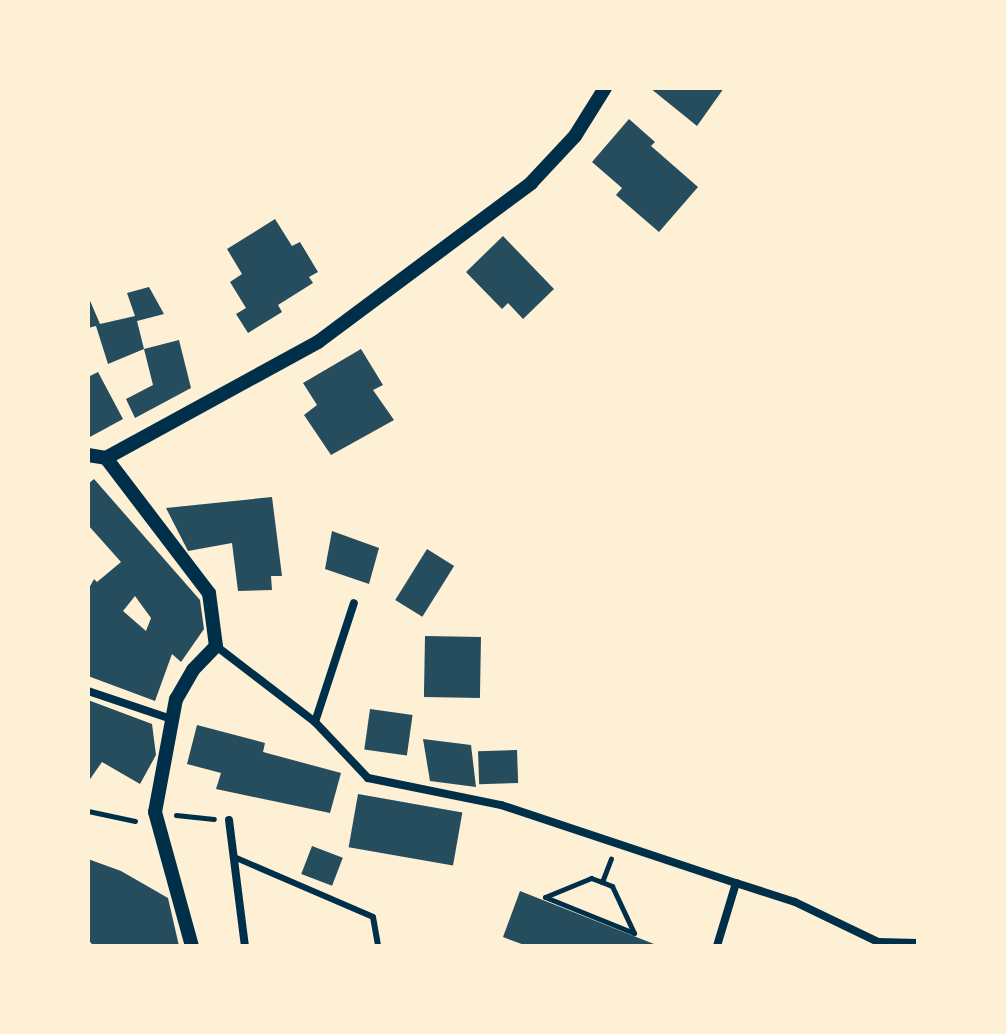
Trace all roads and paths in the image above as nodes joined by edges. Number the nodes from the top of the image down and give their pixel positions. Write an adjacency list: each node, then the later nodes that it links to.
1 (605, 88): 3 (street)
2 (88, 455): 3 (street)
3 (106, 458): 5 (street)
4 (354, 603): 8 (street)
5 (216, 646): 7 (street); 8 (street)
6 (88, 691): 7 (street)
7 (171, 719): 10 (street)
8 (315, 722): 13 (street)
9 (88, 811): 10 (path)
10 (156, 817): 11 (path); 16 (street)
11 (229, 820): 12 (street)
12 (234, 857): 17 (street); 18 (lane)
13 (736, 883): 15 (street); 19 (street)
14 (589, 917): 14 (path)
15 (918, 943)
16 (192, 946)
17 (245, 946)
18 (378, 946)
19 (717, 946)

